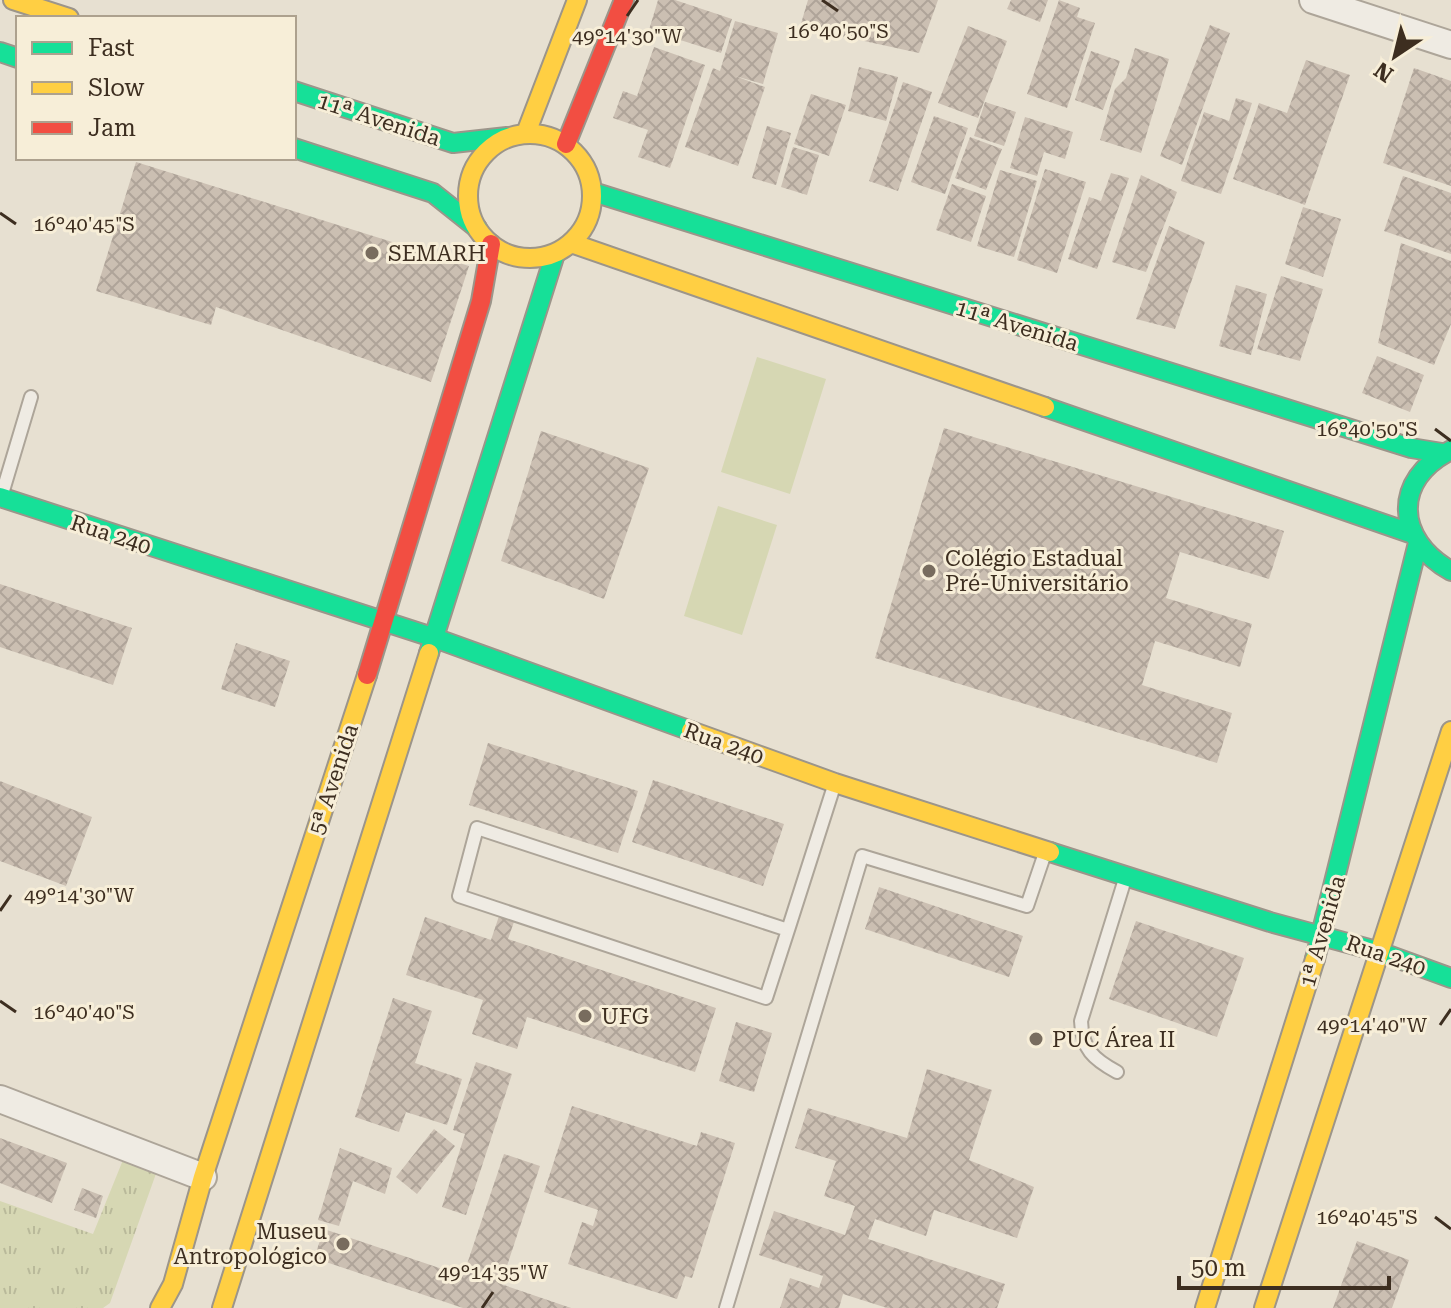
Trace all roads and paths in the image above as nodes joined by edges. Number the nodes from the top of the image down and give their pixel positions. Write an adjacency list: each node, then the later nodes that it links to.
1 (13, 0): 5 (main road)
2 (577, 0): 8 (main road)
3 (624, 0): 9 (main road)
4 (1313, 0): 6 (street)
5 (63, 16)
6 (1451, 45)
7 (296, 92): 8 (main road, 11ª Avenida)
8 (520, 135): 9 (main road); 12 (main road)
9 (566, 144): 11 (main road)
10 (296, 149): 12 (main road)
11 (593, 192): 14 (main road); 16 (main road, 11ª Avenida)
12 (477, 228): 13 (main road)
13 (491, 244): 14 (main road); 20 (main road, 5ª Avenida)
14 (563, 248): 18 (main road); 21 (main road)
15 (31, 397): 17 (lane)
16 (1446, 452): 18 (main road, 1ª Avenida)
17 (0, 497): 20 (main road, Rua 240)
18 (1414, 540): 19 (main road); 27 (main road, 1ª Avenida)
19 (1451, 571)
20 (384, 622): 21 (main road, Rua 240); 32 (main road, 5ª Avenida)
21 (432, 637): 23 (main road, Rua 240); 34 (main road)
22 (1451, 731): 28 (main road)
23 (835, 783): 24 (main road, Rua 240); 26 (lane)
24 (1045, 851): 25 (main road, Rua 240); 35 (lane)
25 (1126, 876): 27 (main road, Rua 240); 30 (lane)
26 (788, 930): 26 (lane)
27 (1323, 934): 28 (main road, Rua 240); 36 (main road, 1ª Avenida)
28 (1377, 951): 29 (main road, Rua 240); 37 (main road)
29 (1451, 978)
30 (1117, 1072)
31 (0, 1099): 32 (street)
32 (203, 1177): 33 (main road, 5ª Avenida)
33 (160, 1308)
34 (222, 1308)
35 (726, 1308)
36 (1205, 1308)
37 (1264, 1308)

